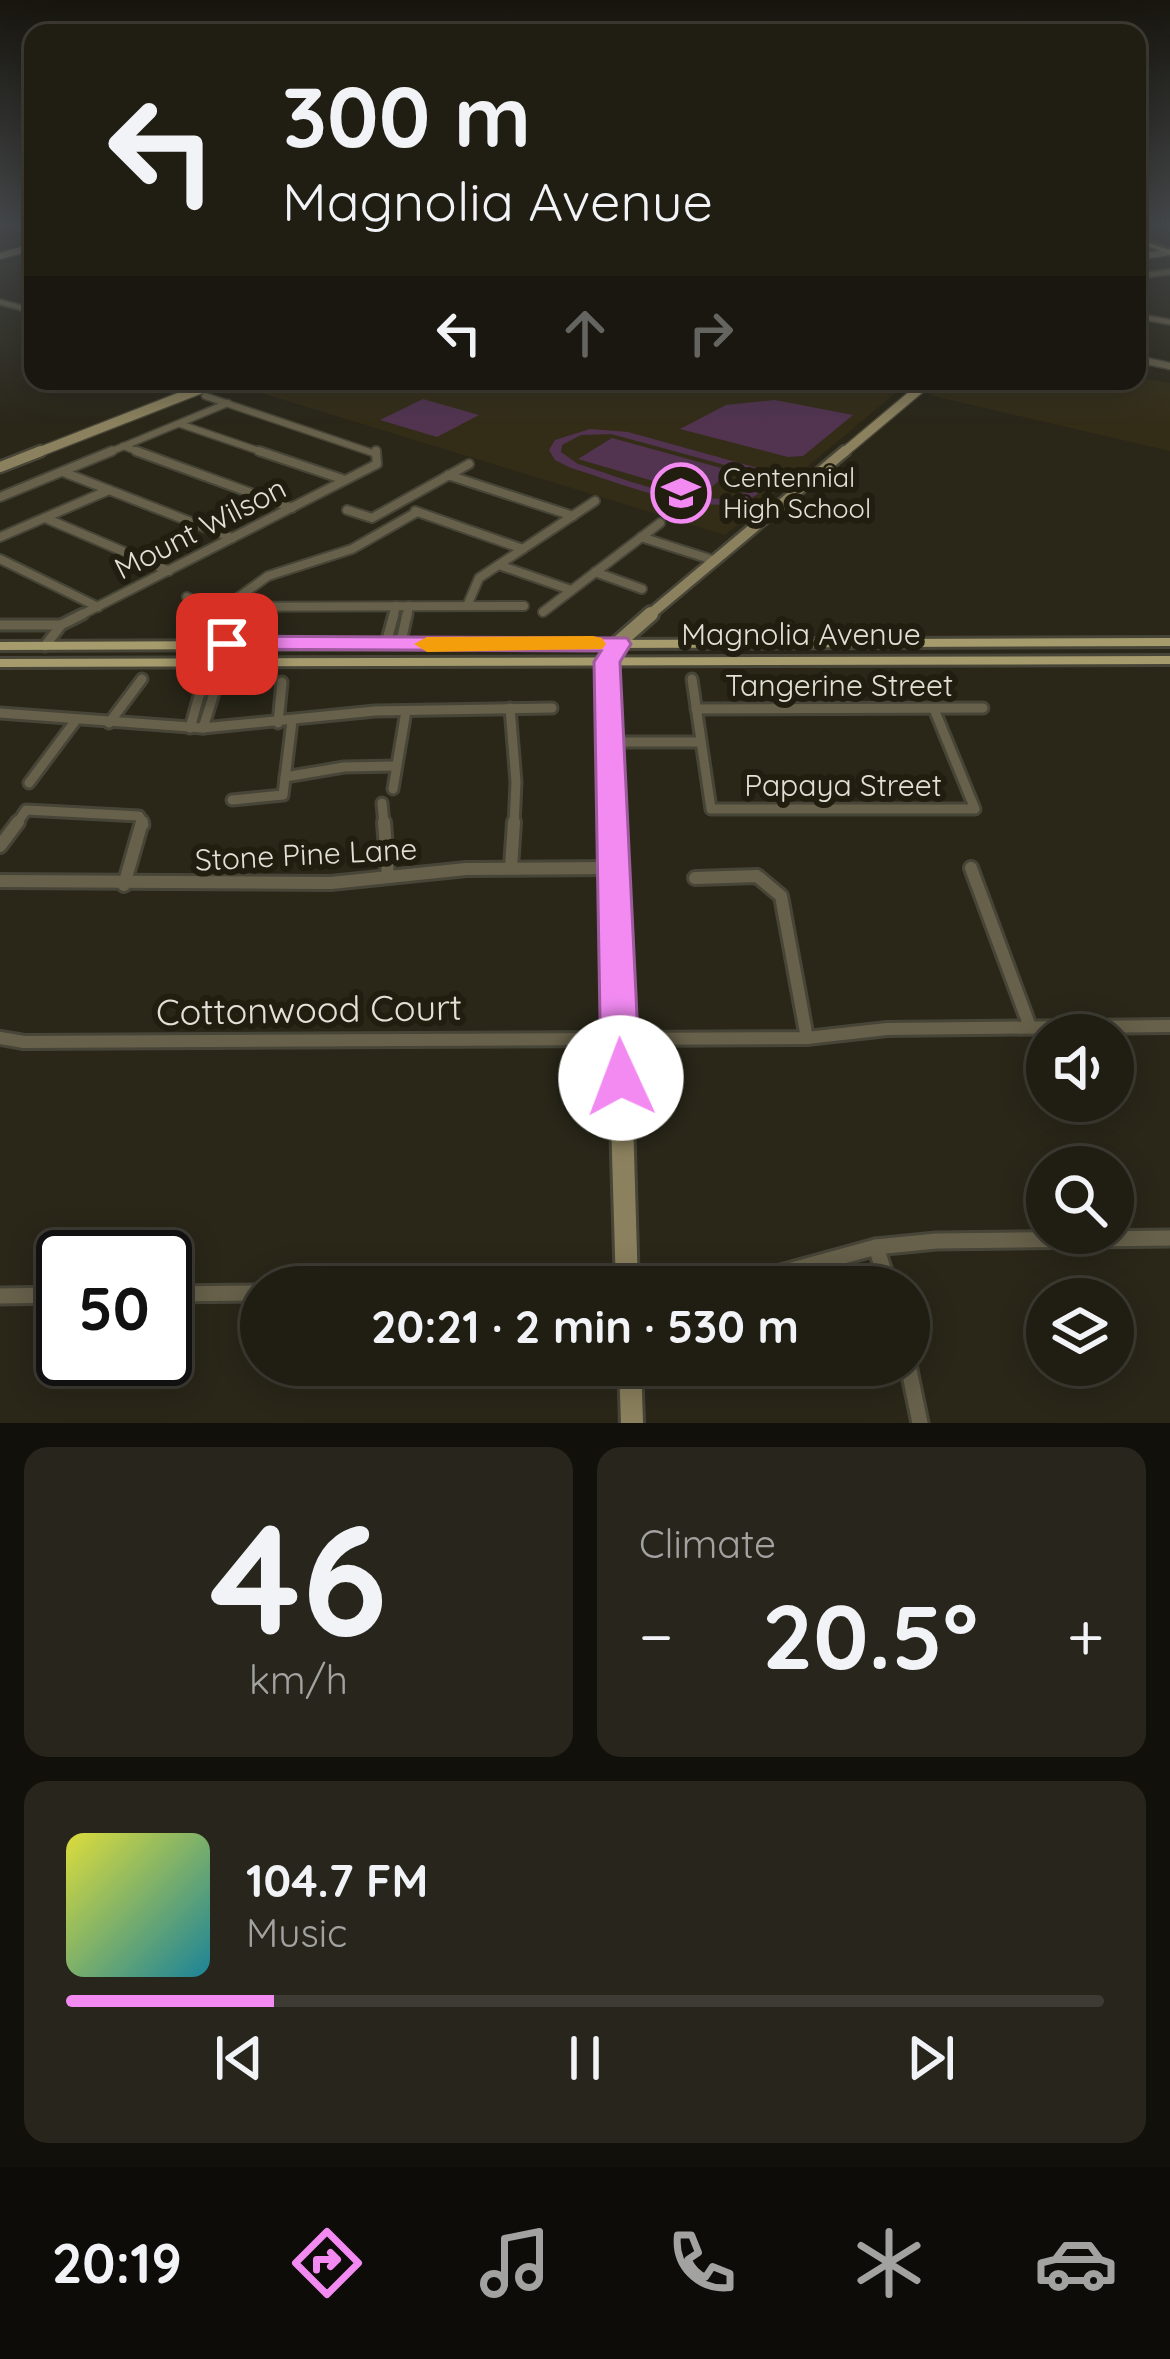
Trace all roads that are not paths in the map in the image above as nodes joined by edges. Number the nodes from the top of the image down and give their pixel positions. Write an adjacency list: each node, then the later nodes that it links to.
1 (198, 390): 8 (main road)
2 (918, 390): 27 (main road)
3 (206, 396): 4 (street)
4 (228, 403): 5 (street); 11 (street, Mount Wilson)
5 (178, 423): 6 (street); 11 (street)
6 (123, 446): 9 (street); 16 (street)
7 (469, 464): 10 (street)
8 (0, 467)
9 (62, 471): 12 (street); 13 (street)
10 (448, 476): 15 (street); 19 (street)
11 (345, 480): 16 (street, Mount Wilson)
12 (109, 490): 20 (street); 24 (street)
13 (0, 497)
14 (596, 501): 19 (street)
15 (396, 505): 17 (street); 18 (street)
16 (292, 508): 24 (street, Mount Wilson)
17 (347, 510)
18 (417, 512): 25 (street); 39 (street)
19 (573, 516): 25 (street)
20 (45, 518): 22 (street); 29 (street)
21 (660, 523): 23 (street)
22 (0, 537)
23 (641, 537): 27 (street); 30 (street)
24 (232, 538): 29 (street, Mount Wilson)
25 (523, 549): 28 (street)
26 (0, 559): 38 (street)
27 (713, 560): 47 (main road)
28 (500, 565): 32 (street); 36 (street)
29 (169, 571): 38 (street, Mount Wilson)
30 (595, 572): 31 (street); 32 (street)
31 (642, 589)
32 (571, 590): 40 (street)
33 (187, 597): 39 (street)
34 (396, 606): 35 (street); 39 (street); 46 (street)
35 (409, 606): 36 (street); 46 (street)
36 (467, 606): 37 (street)
37 (524, 606)
38 (98, 607): 42 (street, Mount Wilson)
39 (225, 607)
40 (543, 612)
41 (0, 625): 42 (street)
42 (61, 625): 49 (street, Mount Wilson)
43 (1170, 642): 44 (main road, Magnolia Avenue)
44 (842, 643): 47 (main road, Magnolia Avenue); 51 (main road)
45 (227, 644): 46 (main road, Magnolia Avenue); 49 (main road, Magnolia Avenue); 52 (main road)
46 (393, 644): 47 (main road, Magnolia Avenue); 55 (main road)
47 (619, 644): 53 (main road)
48 (0, 646): 49 (main road, Magnolia Avenue)
49 (45, 646)
50 (1170, 660): 51 (main road, Magnolia Avenue)
51 (848, 661): 53 (main road, Magnolia Avenue)
52 (219, 662): 54 (main road, Magnolia Avenue); 55 (main road, Magnolia Avenue); 70 (street); 71 (street)
53 (607, 662): 55 (main road, Magnolia Avenue); 72 (main road)
54 (0, 663)
55 (389, 663)
56 (142, 679): 68 (street)
57 (692, 679): 63 (street)
58 (282, 682): 69 (street)
59 (510, 708): 60 (street); 64 (street); 81 (street)
60 (552, 708)
61 (983, 708): 62 (street, Tangerine Street)
62 (934, 709): 63 (street, Tangerine Street); 73 (street, Papaya Street)
63 (696, 710): 73 (street)
64 (406, 711): 67 (street); 74 (street)
65 (0, 712): 66 (street)
66 (76, 720): 68 (street); 76 (street)
67 (292, 721): 69 (street); 75 (street)
68 (110, 723): 70 (street)
69 (278, 723): 71 (street)
70 (190, 728): 71 (street)
71 (202, 728)
72 (610, 742): 73 (street); 82 (main road)
73 (699, 742)
74 (396, 766): 75 (street); 77 (street)
75 (285, 777): 78 (street)
76 (29, 783)
77 (393, 789)
78 (232, 800)
79 (382, 803): 84 (street)
80 (0, 846): 87 (street)
81 (511, 868): 82 (street, Stone Pine Lane); 84 (street, Stone Pine Lane)
82 (614, 868): 92 (main road)
83 (971, 868): 88 (street)
84 (388, 878): 87 (street, Stone Pine Lane)
85 (694, 878): 93 (street)
86 (0, 881): 87 (street, Stone Pine Lane)
87 (124, 886)
88 (1026, 1016)
89 (1134, 1026): 90 (street, Cottonwood Court)
90 (1170, 1026)
91 (1026, 1027): 93 (street, Cottonwood Court)
92 (619, 1036): 93 (street, Cottonwood Court); 94 (street, Cottonwood Court); 97 (main road)
93 (807, 1038)
94 (0, 1039)
95 (1170, 1238): 96 (street)
96 (876, 1247): 98 (street); 99 (street)
97 (626, 1266)
98 (807, 1266)
99 (882, 1266)
100 (240, 1293): 101 (street)
101 (192, 1294)
102 (36, 1295): 103 (street)
103 (0, 1296)
104 (631, 1386): 106 (main road)
105 (912, 1386): 107 (street)
106 (632, 1423)
107 (920, 1423)

